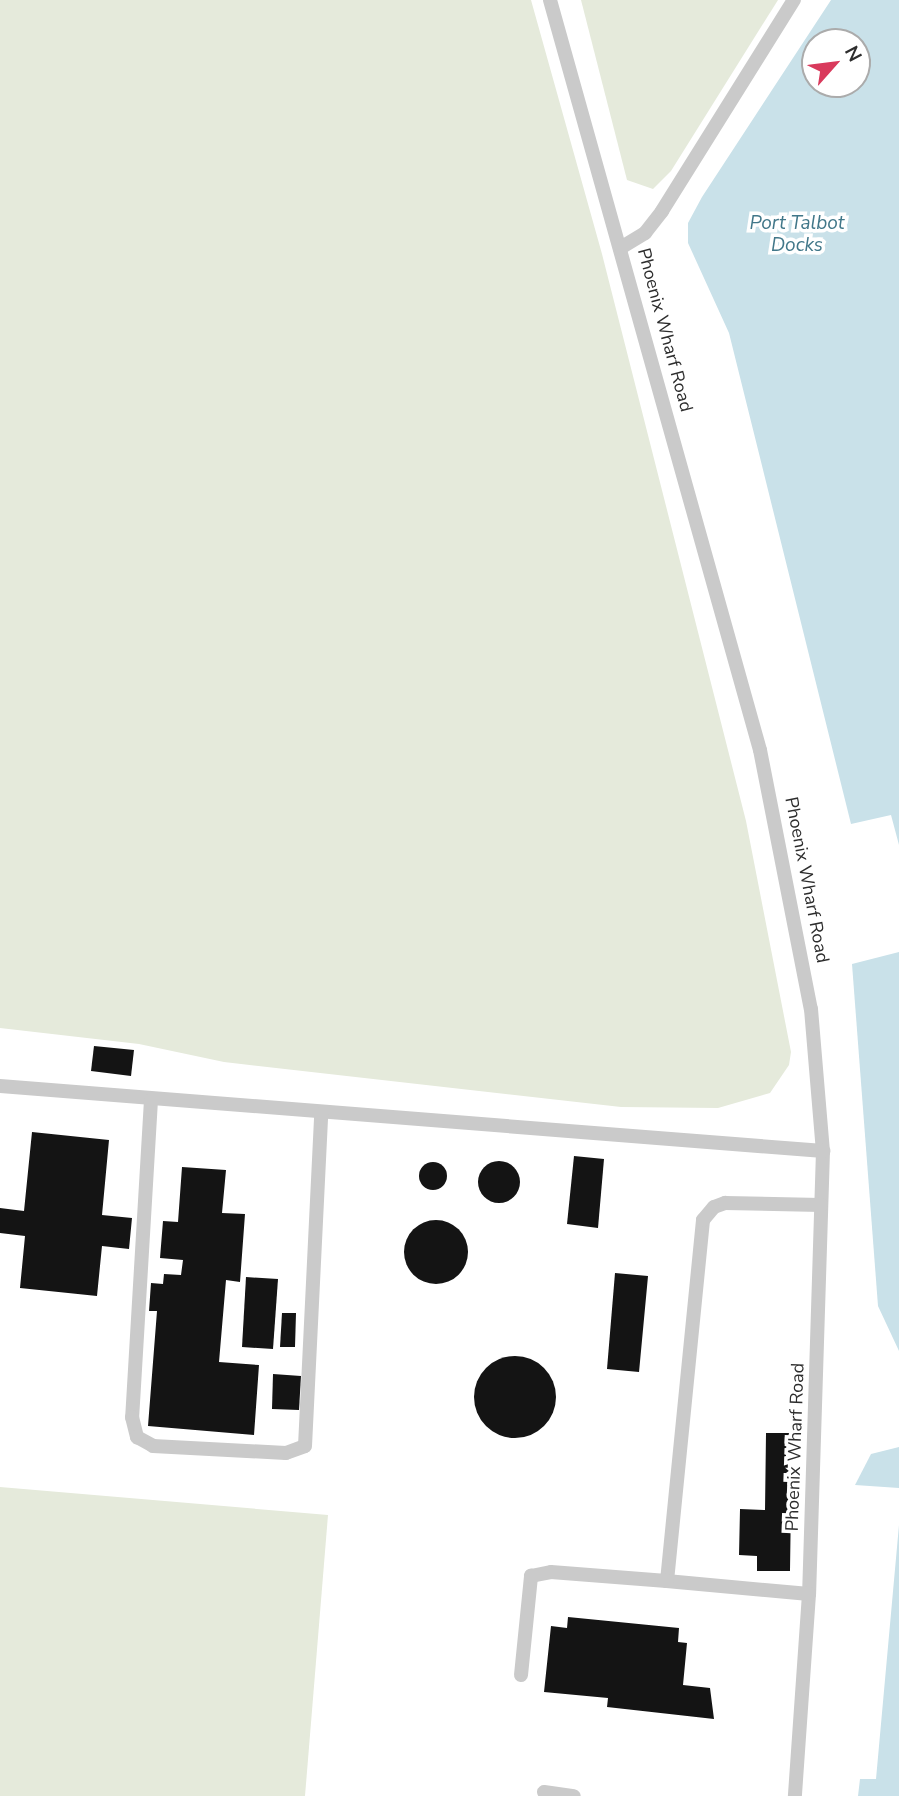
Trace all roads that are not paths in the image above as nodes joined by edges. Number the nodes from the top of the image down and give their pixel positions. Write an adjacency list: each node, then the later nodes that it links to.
1 (550, 0): 3 (lane, Phoenix Wharf Road)
2 (794, 0): 3 (lane)
3 (622, 247): 7 (lane, Phoenix Wharf Road)
4 (0, 1086): 5 (lane)
5 (151, 1100): 6 (lane); 6 (lane)
6 (321, 1113): 7 (lane)
7 (823, 1151): 8 (lane, Phoenix Wharf Road)
8 (821, 1206): 9 (lane); 10 (lane, Phoenix Wharf Road)
9 (667, 1581): 10 (lane); 11 (lane)
10 (809, 1594): 14 (lane, Phoenix Wharf Road)
11 (521, 1675)
12 (544, 1792): 13 (lane)
13 (574, 1796)
14 (795, 1796)

